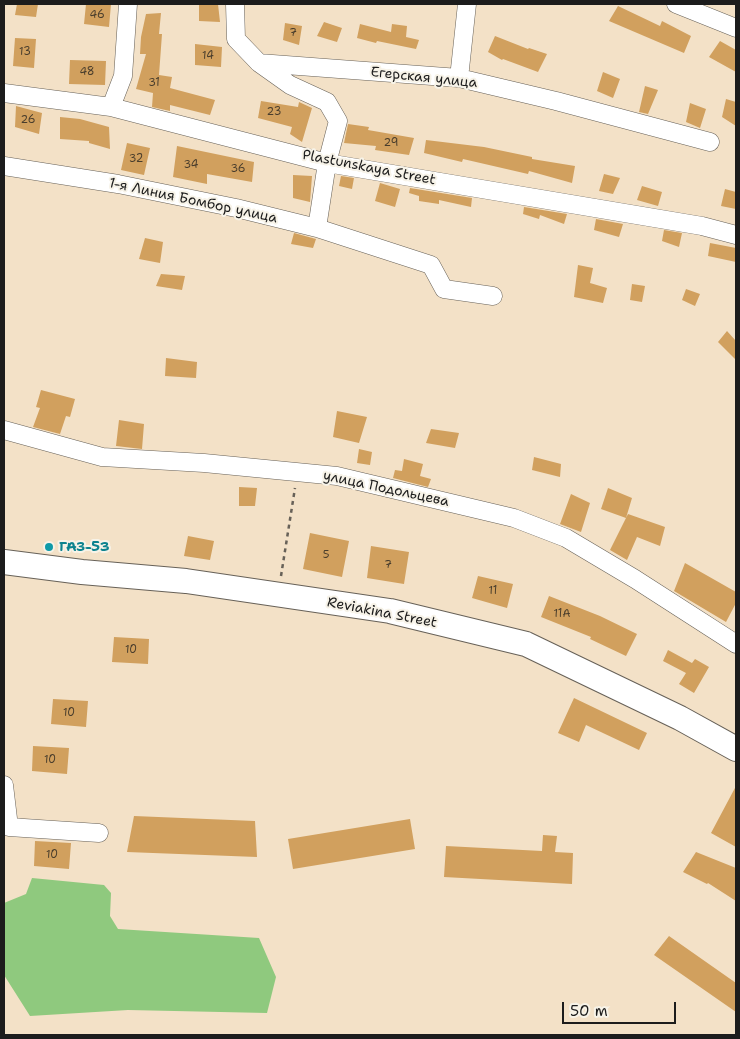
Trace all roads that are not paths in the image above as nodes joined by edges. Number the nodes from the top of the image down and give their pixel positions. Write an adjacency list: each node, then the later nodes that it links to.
1 (128, 4): 9 (street)
2 (235, 4): 6 (street)
3 (467, 4): 7 (street)
4 (676, 4): 5 (street)
5 (736, 28)
6 (259, 63): 7 (street, Егерская улица); 11 (street)
7 (459, 78): 10 (street, Егерская улица)
8 (4, 93): 9 (street, Plastunskaya Street)
9 (111, 107): 11 (street, Plastunskaya Street)
10 (710, 142)
11 (327, 163): 13 (street); 14 (street, Plastunskaya Street)
12 (4, 166): 13 (street, 1-я Линия Бомбор улица)
13 (317, 228): 15 (street, 1-я Линия Бомбор улица)
14 (736, 235)
15 (493, 296)
16 (4, 430): 18 (street, улица Подольцева)
17 (4, 562): 19 (main road, Reviakina Street)
18 (736, 644)
19 (736, 749)
20 (4, 786): 21 (street)
21 (99, 833)

